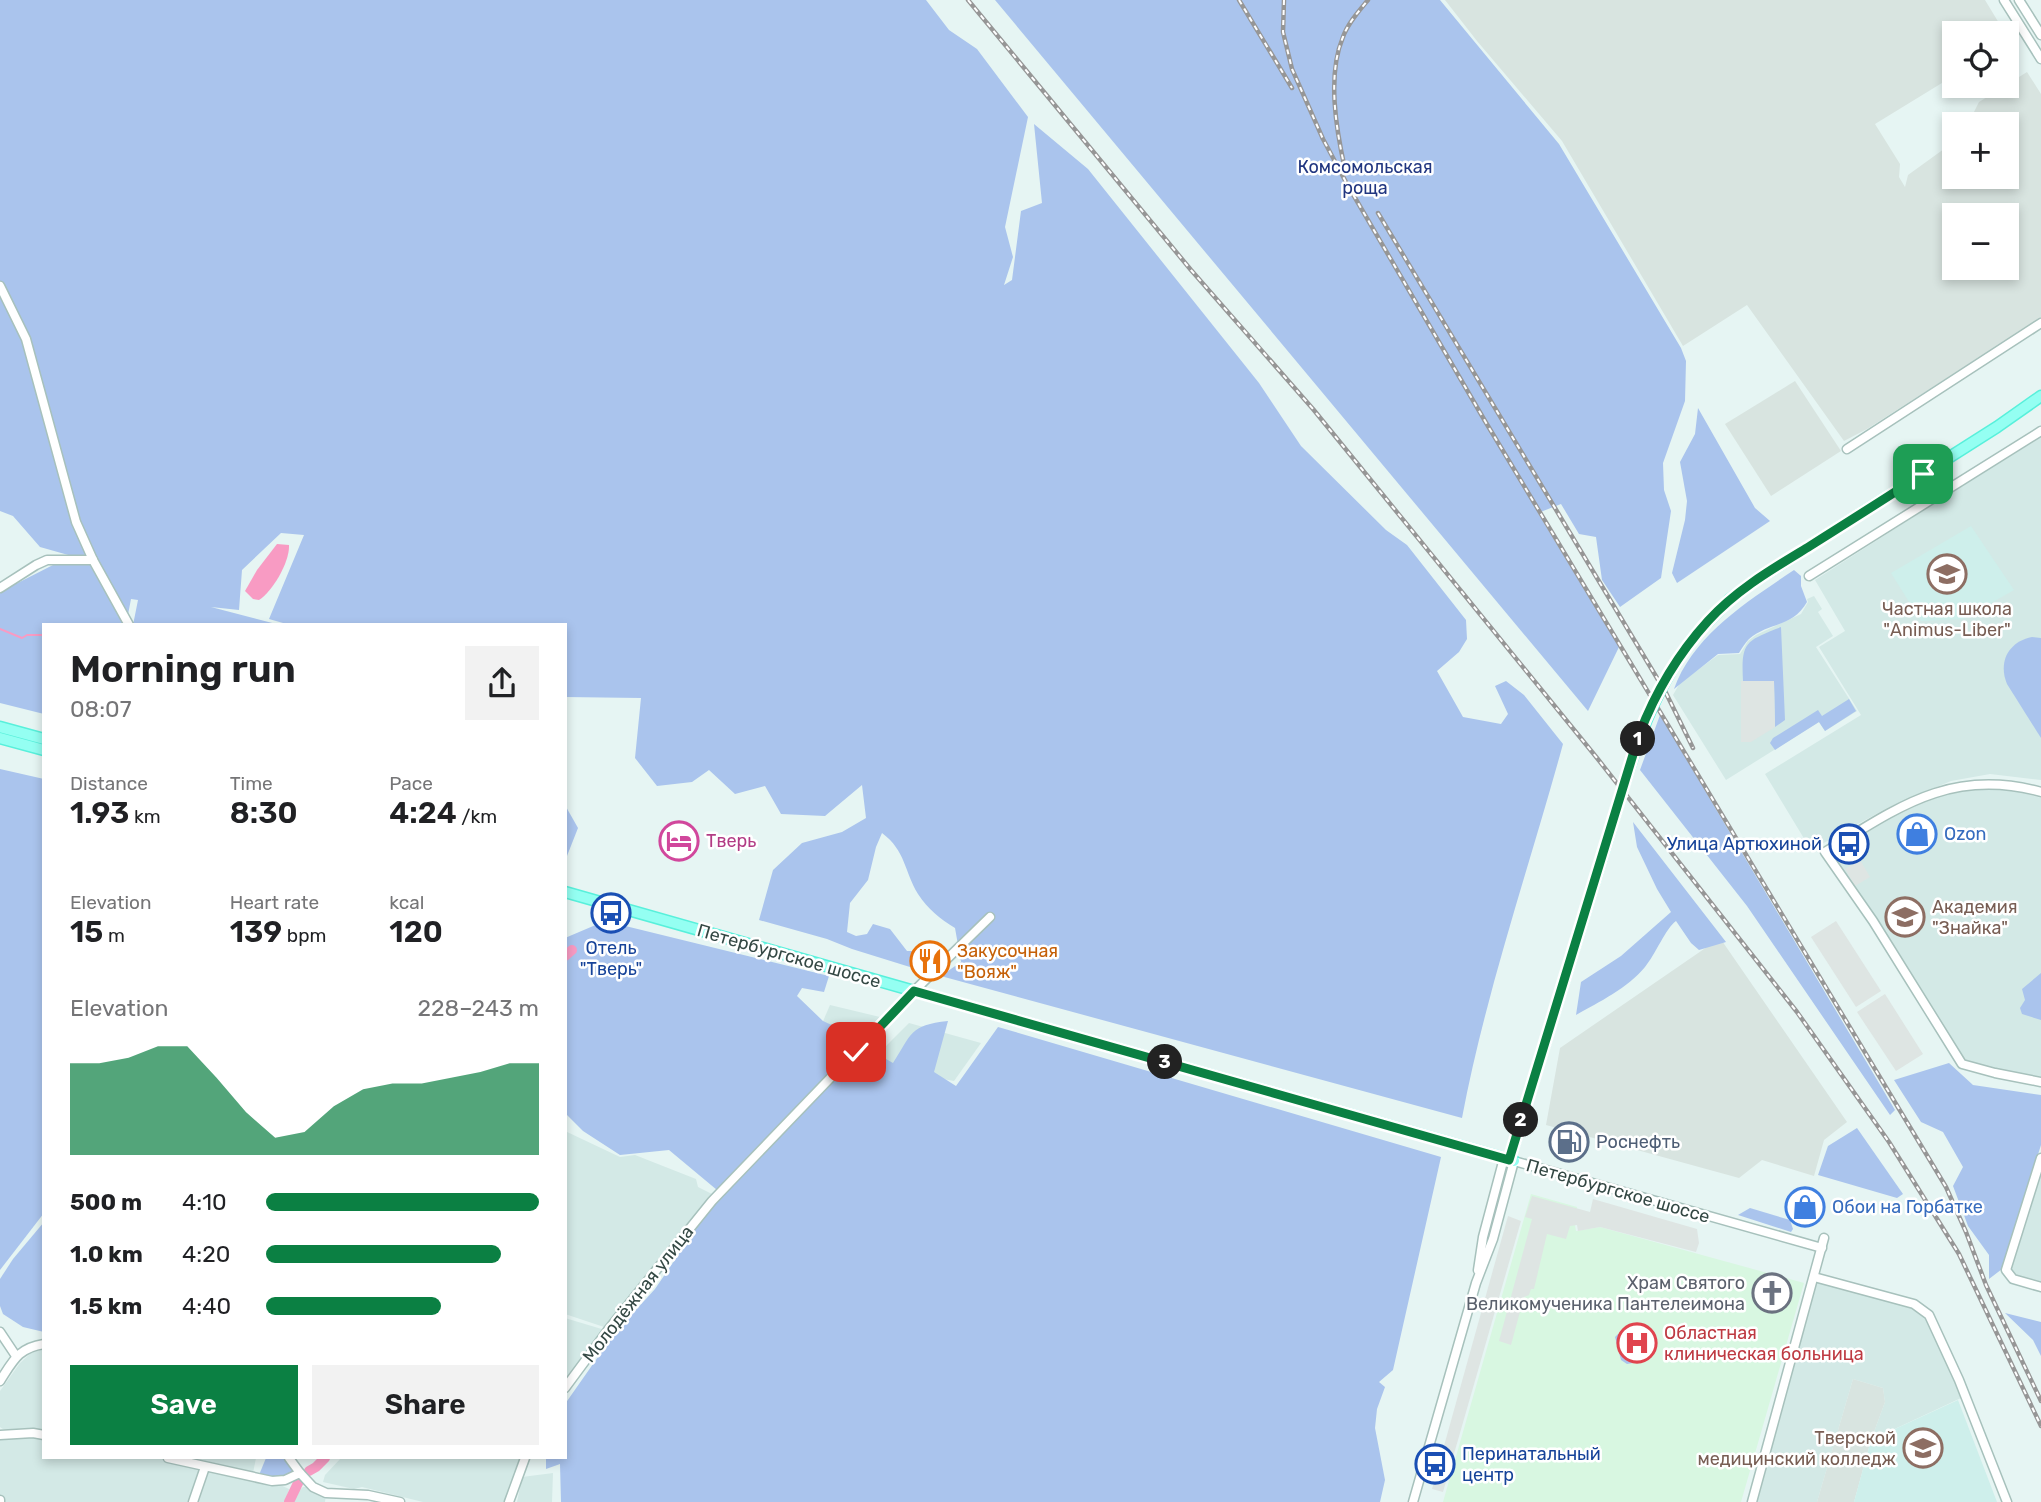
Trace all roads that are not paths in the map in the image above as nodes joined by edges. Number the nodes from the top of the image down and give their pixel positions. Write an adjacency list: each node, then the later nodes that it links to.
1 (2004, 0): 4 (street)
2 (2019, 0): 3 (street)
3 (2040, 33): 4 (street)
4 (2028, 38): 5 (street)
5 (2041, 59)
6 (0, 286): 11 (street)
7 (2041, 323): 10 (street)
8 (2041, 396): 25 (main road, bridge)
9 (2041, 431): 12 (street)
10 (1847, 449)
11 (93, 560): 13 (street); 14 (street)
12 (1809, 576)
13 (0, 588)
14 (128, 623)
15 (0, 727): 17 (main road)
16 (0, 738): 18 (main road)
17 (42, 738)
18 (42, 749)
19 (2041, 793): 23 (street)
20 (567, 893): 22 (main road, Петербургское шоссе)
21 (990, 916): 22 (street, Молодёжная улица)
22 (914, 991): 25 (main road, Петербургское шоссе); 34 (street, Молодёжная улица)
23 (2041, 1082)
24 (2041, 1158): 29 (street)
25 (1509, 1160): 27 (street, Петербургское шоссе); 46 (street)
26 (1824, 1238): 27 (street)
27 (1822, 1248): 28 (street)
28 (1814, 1277): 47 (street); 48 (street)
29 (2041, 1287)
30 (0, 1332): 32 (street)
31 (42, 1346): 32 (street)
32 (16, 1356): 33 (street)
33 (0, 1381)
34 (567, 1385)
35 (0, 1435): 36 (street)
36 (42, 1435)
37 (171, 1459): 40 (street)
38 (290, 1459): 41 (street)
39 (525, 1459): 45 (street)
40 (205, 1467): 41 (street); 43 (street)
41 (300, 1473): 42 (street)
42 (326, 1498): 44 (street)
43 (192, 1502)
44 (400, 1502)
45 (509, 1502)
46 (1413, 1502)
47 (1752, 1502)
48 (2007, 1502)

